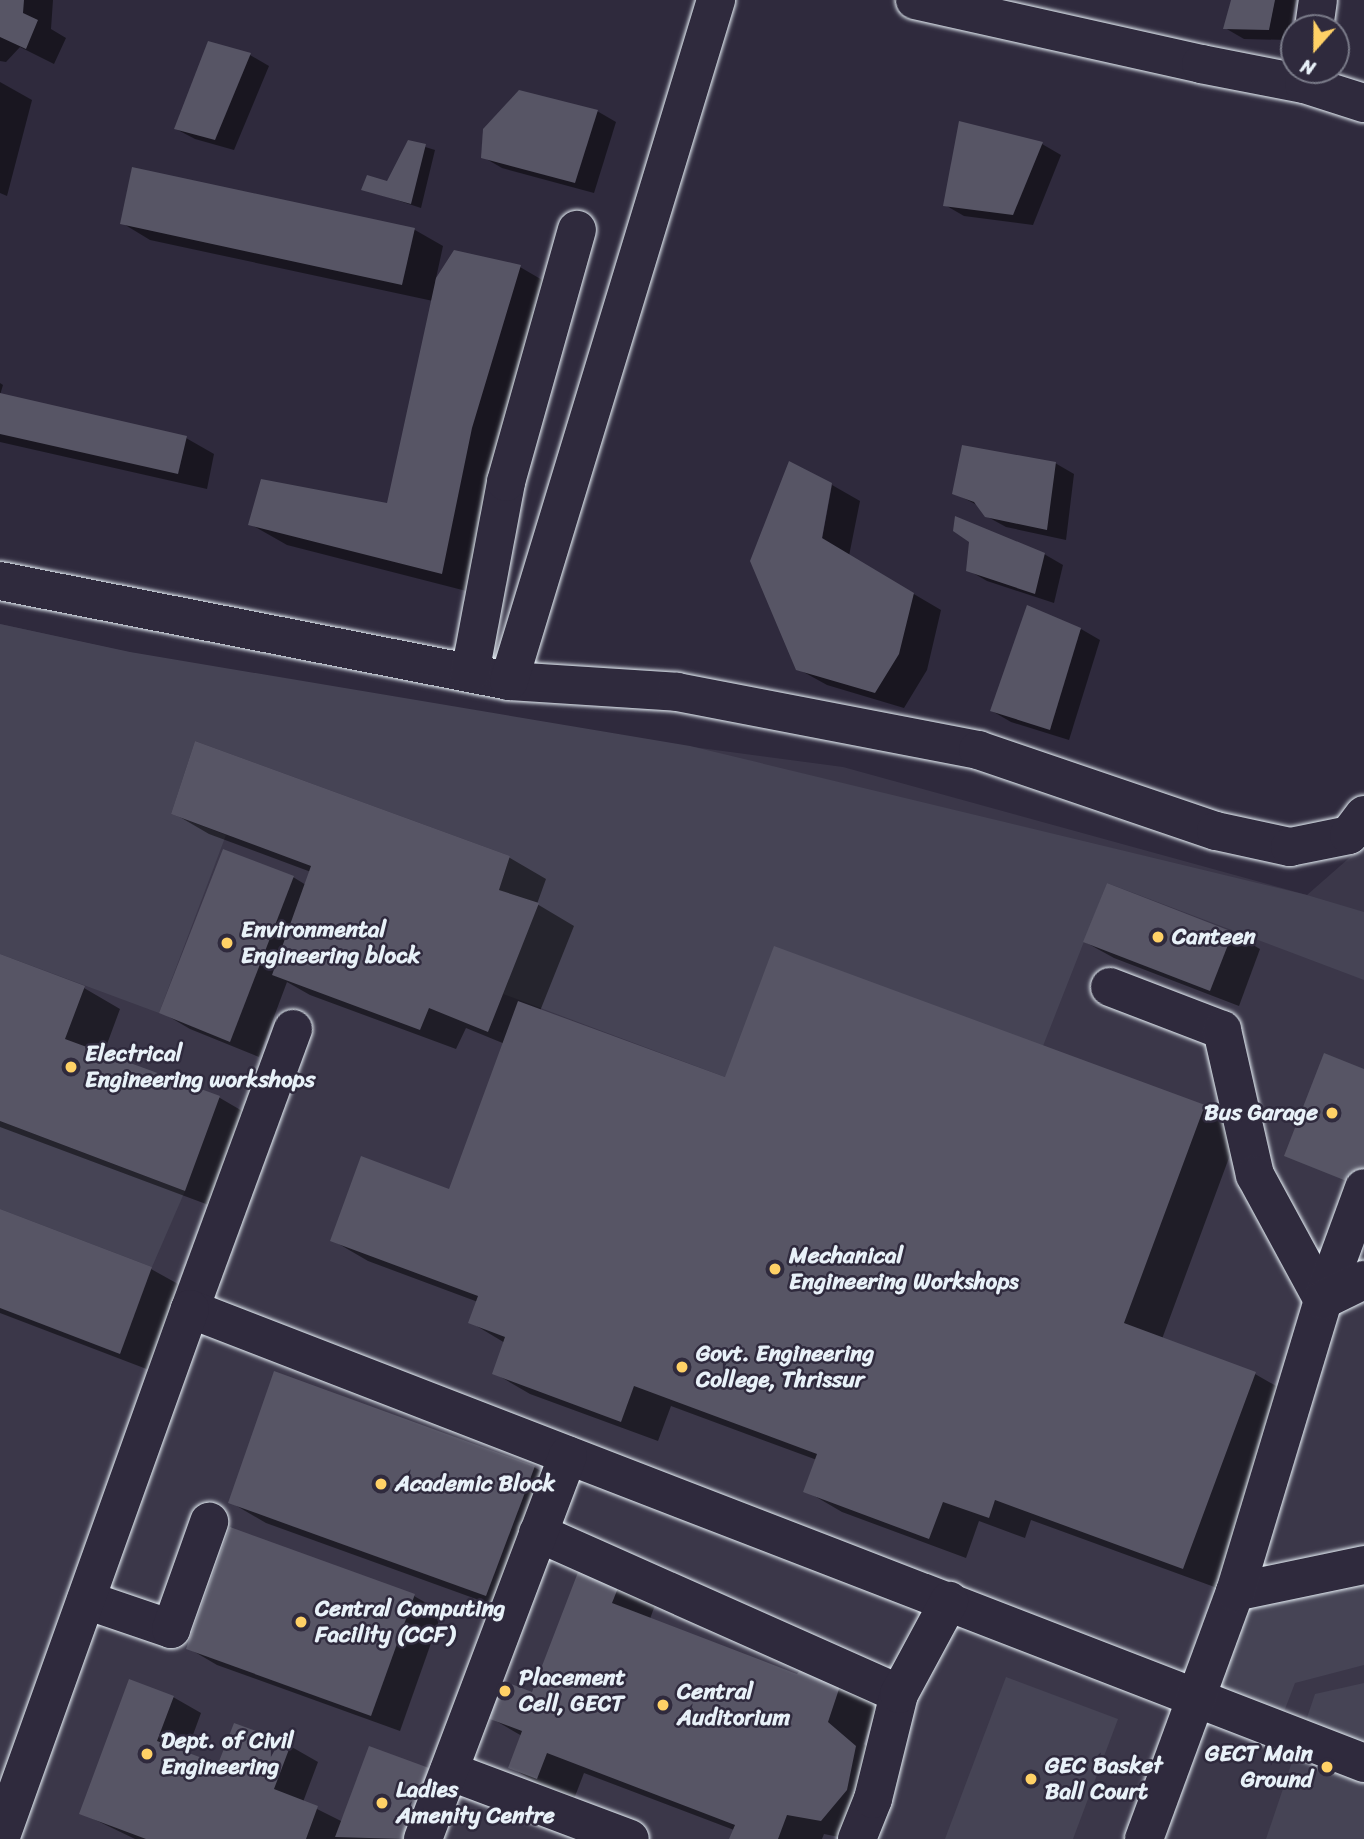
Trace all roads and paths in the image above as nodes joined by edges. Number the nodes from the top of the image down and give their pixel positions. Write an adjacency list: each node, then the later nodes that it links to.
1 (716, 0): 9 (street)
2 (915, 0): 3 (street)
3 (1280, 74)
4 (1322, 84): 5 (street)
5 (1364, 103)
6 (577, 230): 8 (street)
7 (0, 581): 8 (street)
8 (470, 673): 9 (street)
9 (509, 681): 10 (street)
10 (1364, 815)
11 (1110, 987): 15 (street)
12 (293, 1029): 16 (street)
13 (1364, 1188): 15 (street)
14 (1364, 1280): 15 (street)
15 (1323, 1300): 21 (street)
16 (190, 1309): 17 (street); 22 (street)
17 (568, 1455): 19 (street); 23 (street)
18 (209, 1522): 22 (street)
19 (538, 1533): 24 (street); 27 (street)
20 (1364, 1564): 21 (street)
21 (1235, 1592): 25 (street)
22 (86, 1600): 28 (street)
23 (949, 1601): 24 (street); 25 (street)
24 (899, 1694): 31 (street)
25 (1195, 1696): 26 (street); 32 (street)
26 (1364, 1763)
27 (449, 1771): 29 (street); 30 (street)
28 (0, 1839)
29 (423, 1839)
30 (630, 1839)
31 (857, 1839)
32 (1144, 1839)

